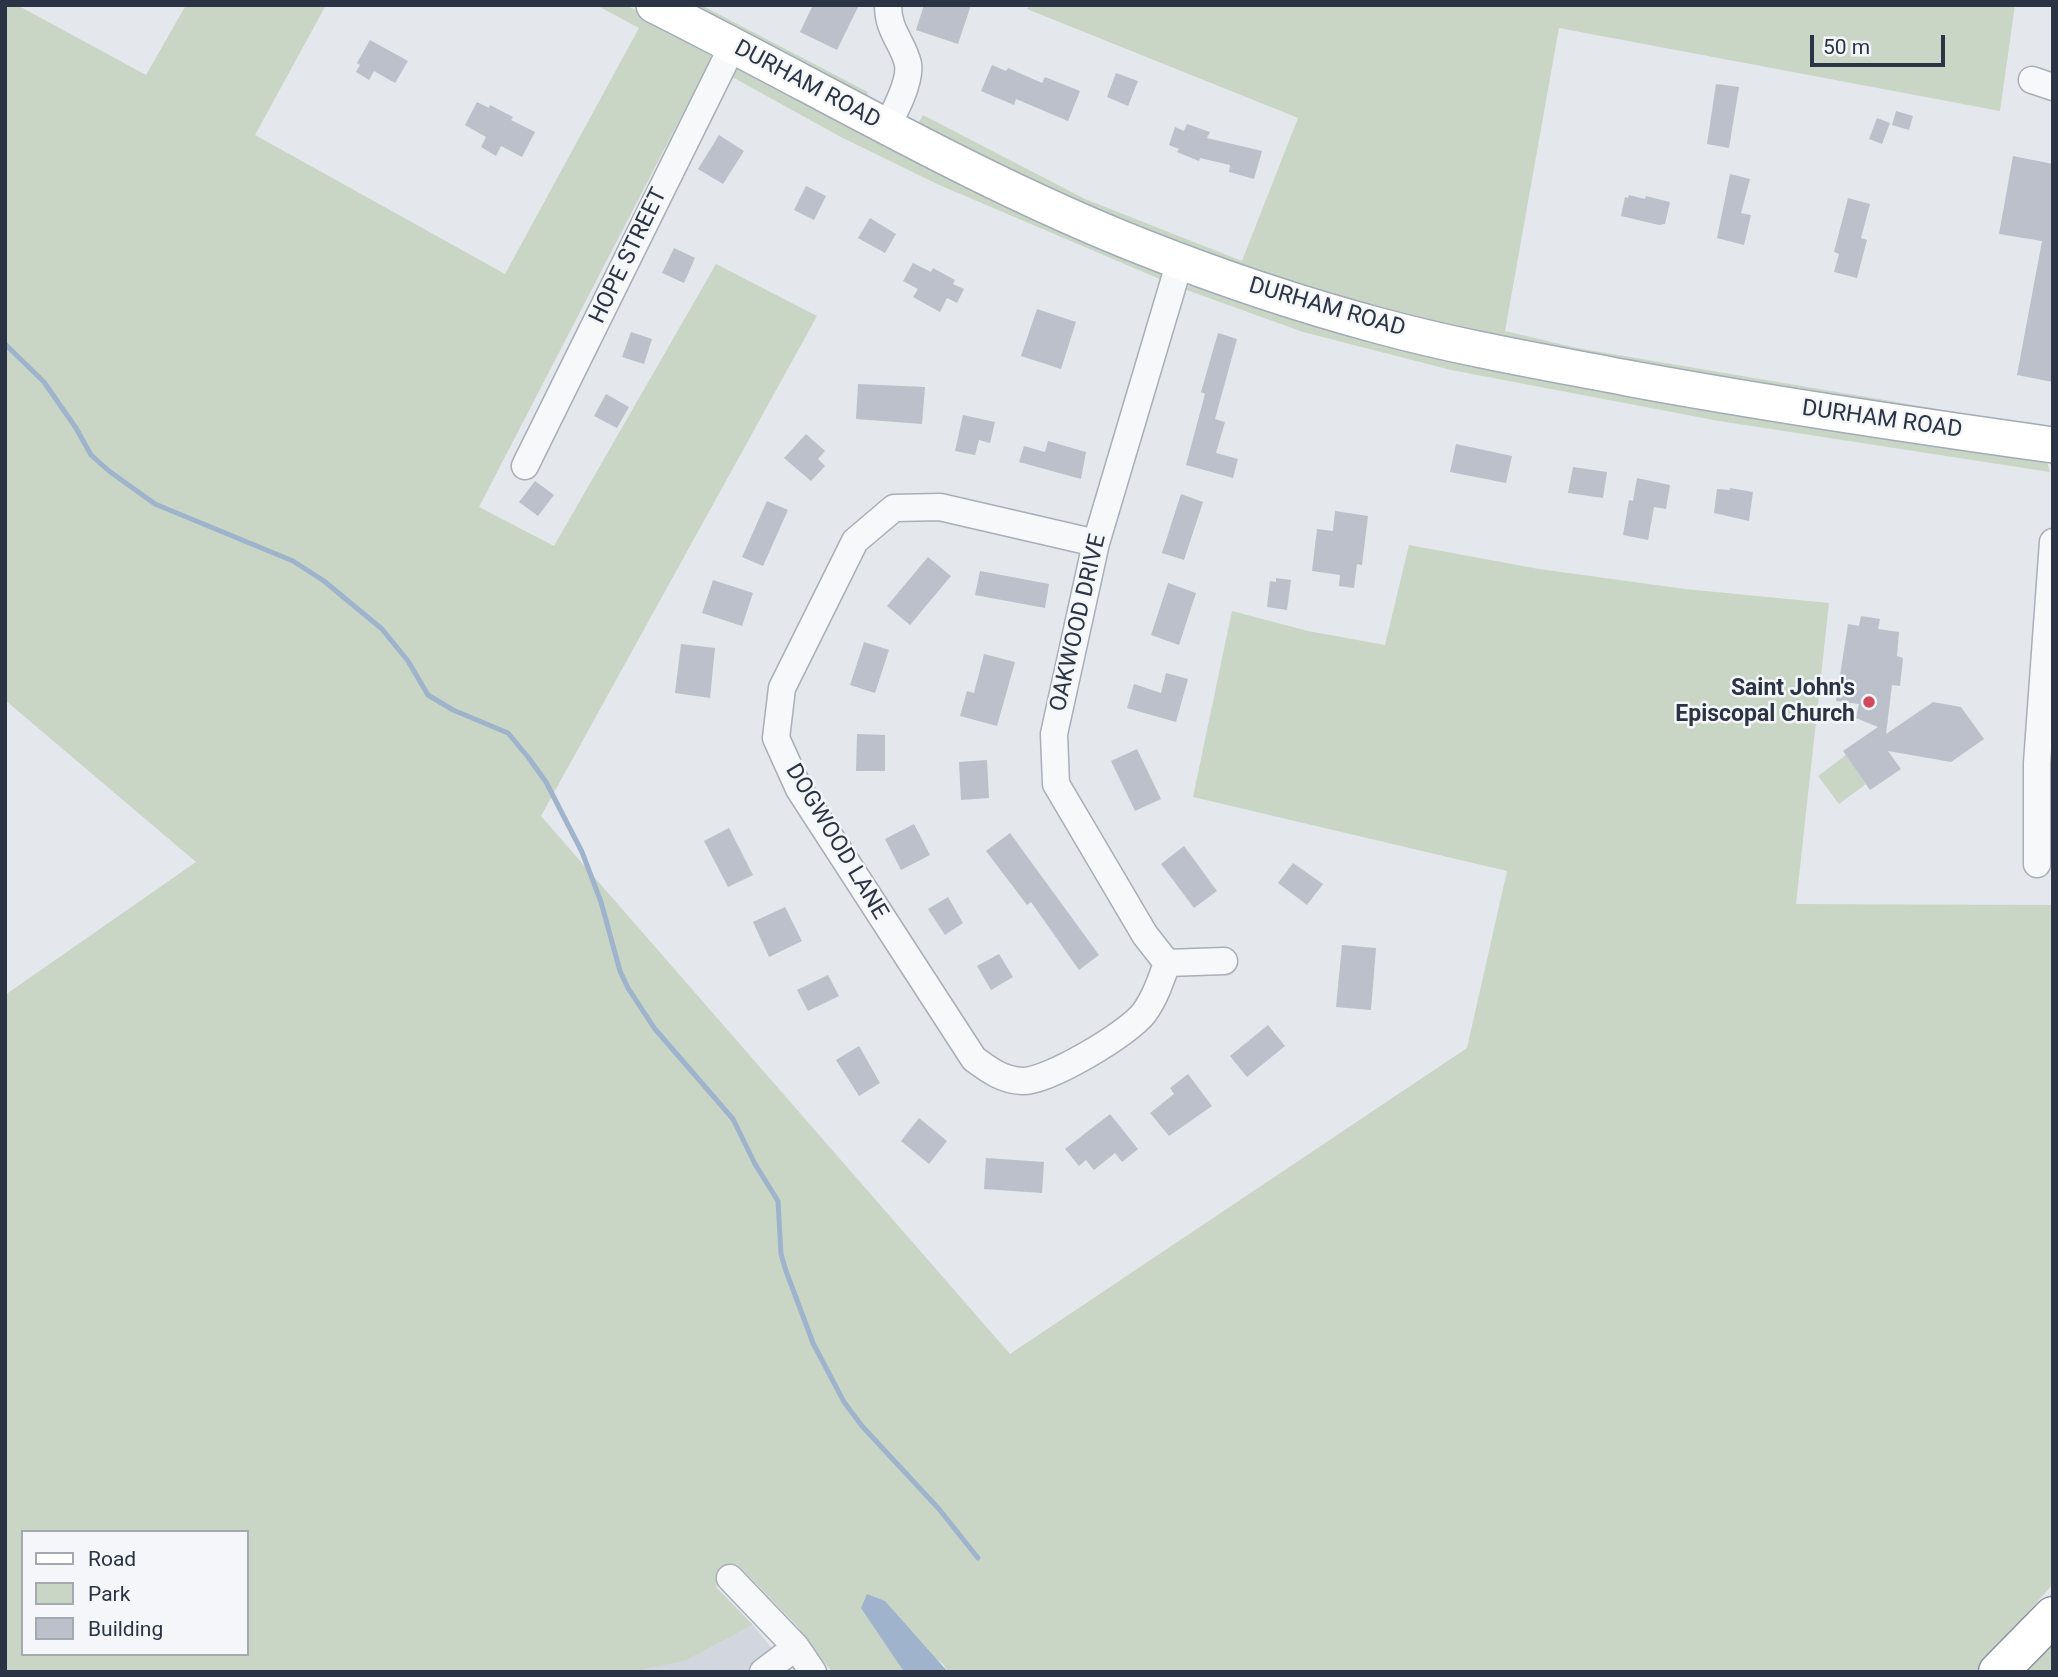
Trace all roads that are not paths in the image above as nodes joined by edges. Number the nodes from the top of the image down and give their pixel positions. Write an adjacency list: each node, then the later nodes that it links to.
1 (654, 5): 3 (main road, DURHAM ROAD)
2 (888, 5): 4 (street)
3 (733, 45): 4 (main road, DURHAM ROAD); 7 (street, HOPE STREET)
4 (887, 128): 5 (main road, DURHAM ROAD)
5 (1180, 261): 6 (main road, DURHAM ROAD); 9 (street, OAKWOOD DRIVE)
6 (2053, 445)
7 (525, 466)
8 (2053, 542): 10 (street)
9 (1096, 543): 12 (street, OAKWOOD DRIVE); 12 (street, DOGWOOD LANE)
10 (2037, 864)
11 (1224, 961): 12 (street)
12 (1167, 963)
13 (730, 1578): 15 (street)
14 (2053, 1616): 18 (highway)
15 (796, 1647): 16 (street); 17 (street)
16 (763, 1672)
17 (813, 1672)
18 (1997, 1672)

